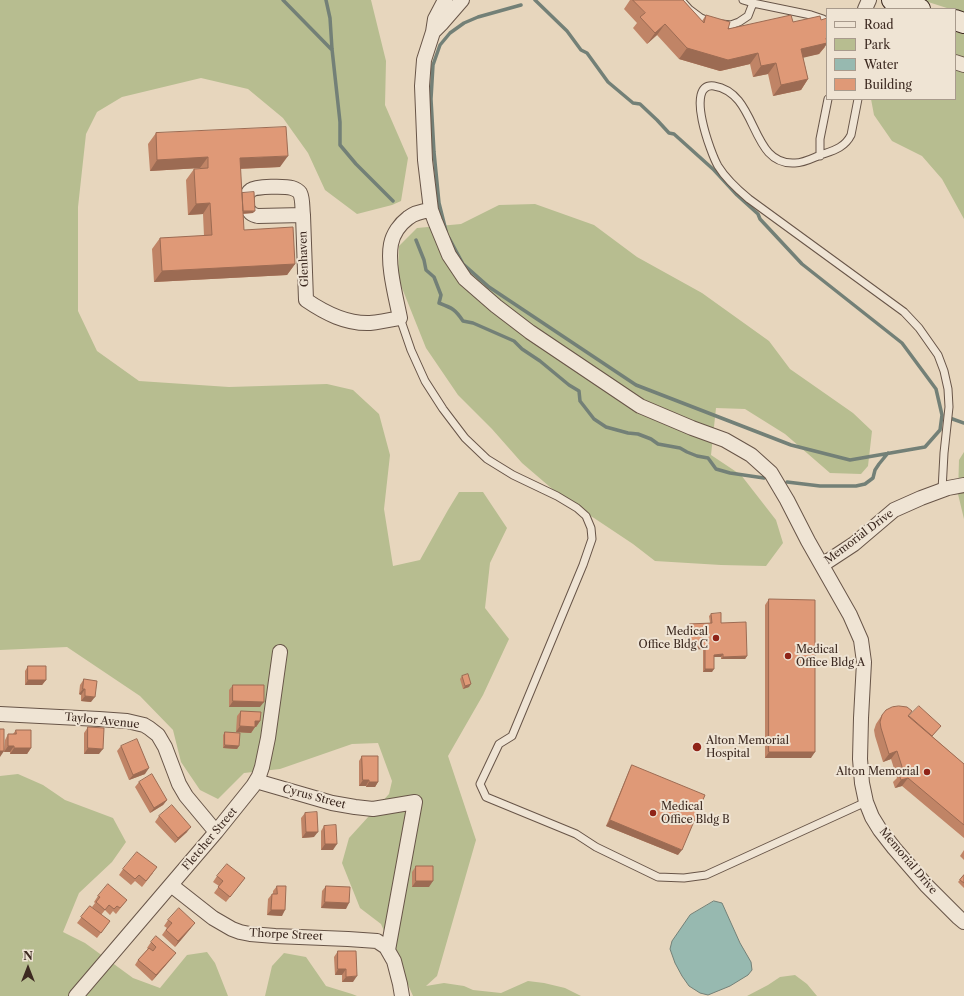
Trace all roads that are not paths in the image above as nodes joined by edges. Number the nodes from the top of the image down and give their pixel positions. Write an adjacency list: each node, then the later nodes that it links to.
1 (445, 0): 9 (street, Memorial Drive)
2 (462, 0): 9 (street)
3 (681, 0): 6 (lane)
4 (743, 0): 6 (lane)
5 (892, 0): 7 (main road)
6 (753, 3): 8 (lane)
7 (917, 8)
8 (826, 23)
9 (433, 32): 13 (street, Memorial Drive)
10 (828, 100): 12 (lane)
11 (858, 100): 12 (lane)
12 (820, 156): 17 (lane)
13 (431, 210): 15 (street); 18 (street, Memorial Drive)
14 (303, 215): 15 (street, Glenhaven)
15 (400, 318): 22 (lane)
16 (964, 485): 17 (street, Memorial Drive)
17 (942, 490): 18 (street, Memorial Drive)
18 (822, 566): 22 (street, Memorial Drive)
19 (280, 652): 21 (street, Fletcher Street)
20 (0, 714): 23 (street, Taylor Avenue)
21 (256, 781): 23 (street, Fletcher Street); 26 (street, Cyrus Street)
22 (866, 802): 25 (street, Memorial Drive)
23 (216, 832): 24 (street, Fletcher Street)
24 (171, 885): 26 (street, Thorpe Street); 27 (street, Fletcher Street)
25 (964, 922)
26 (388, 950): 28 (street)
27 (76, 996)
28 (402, 996)

